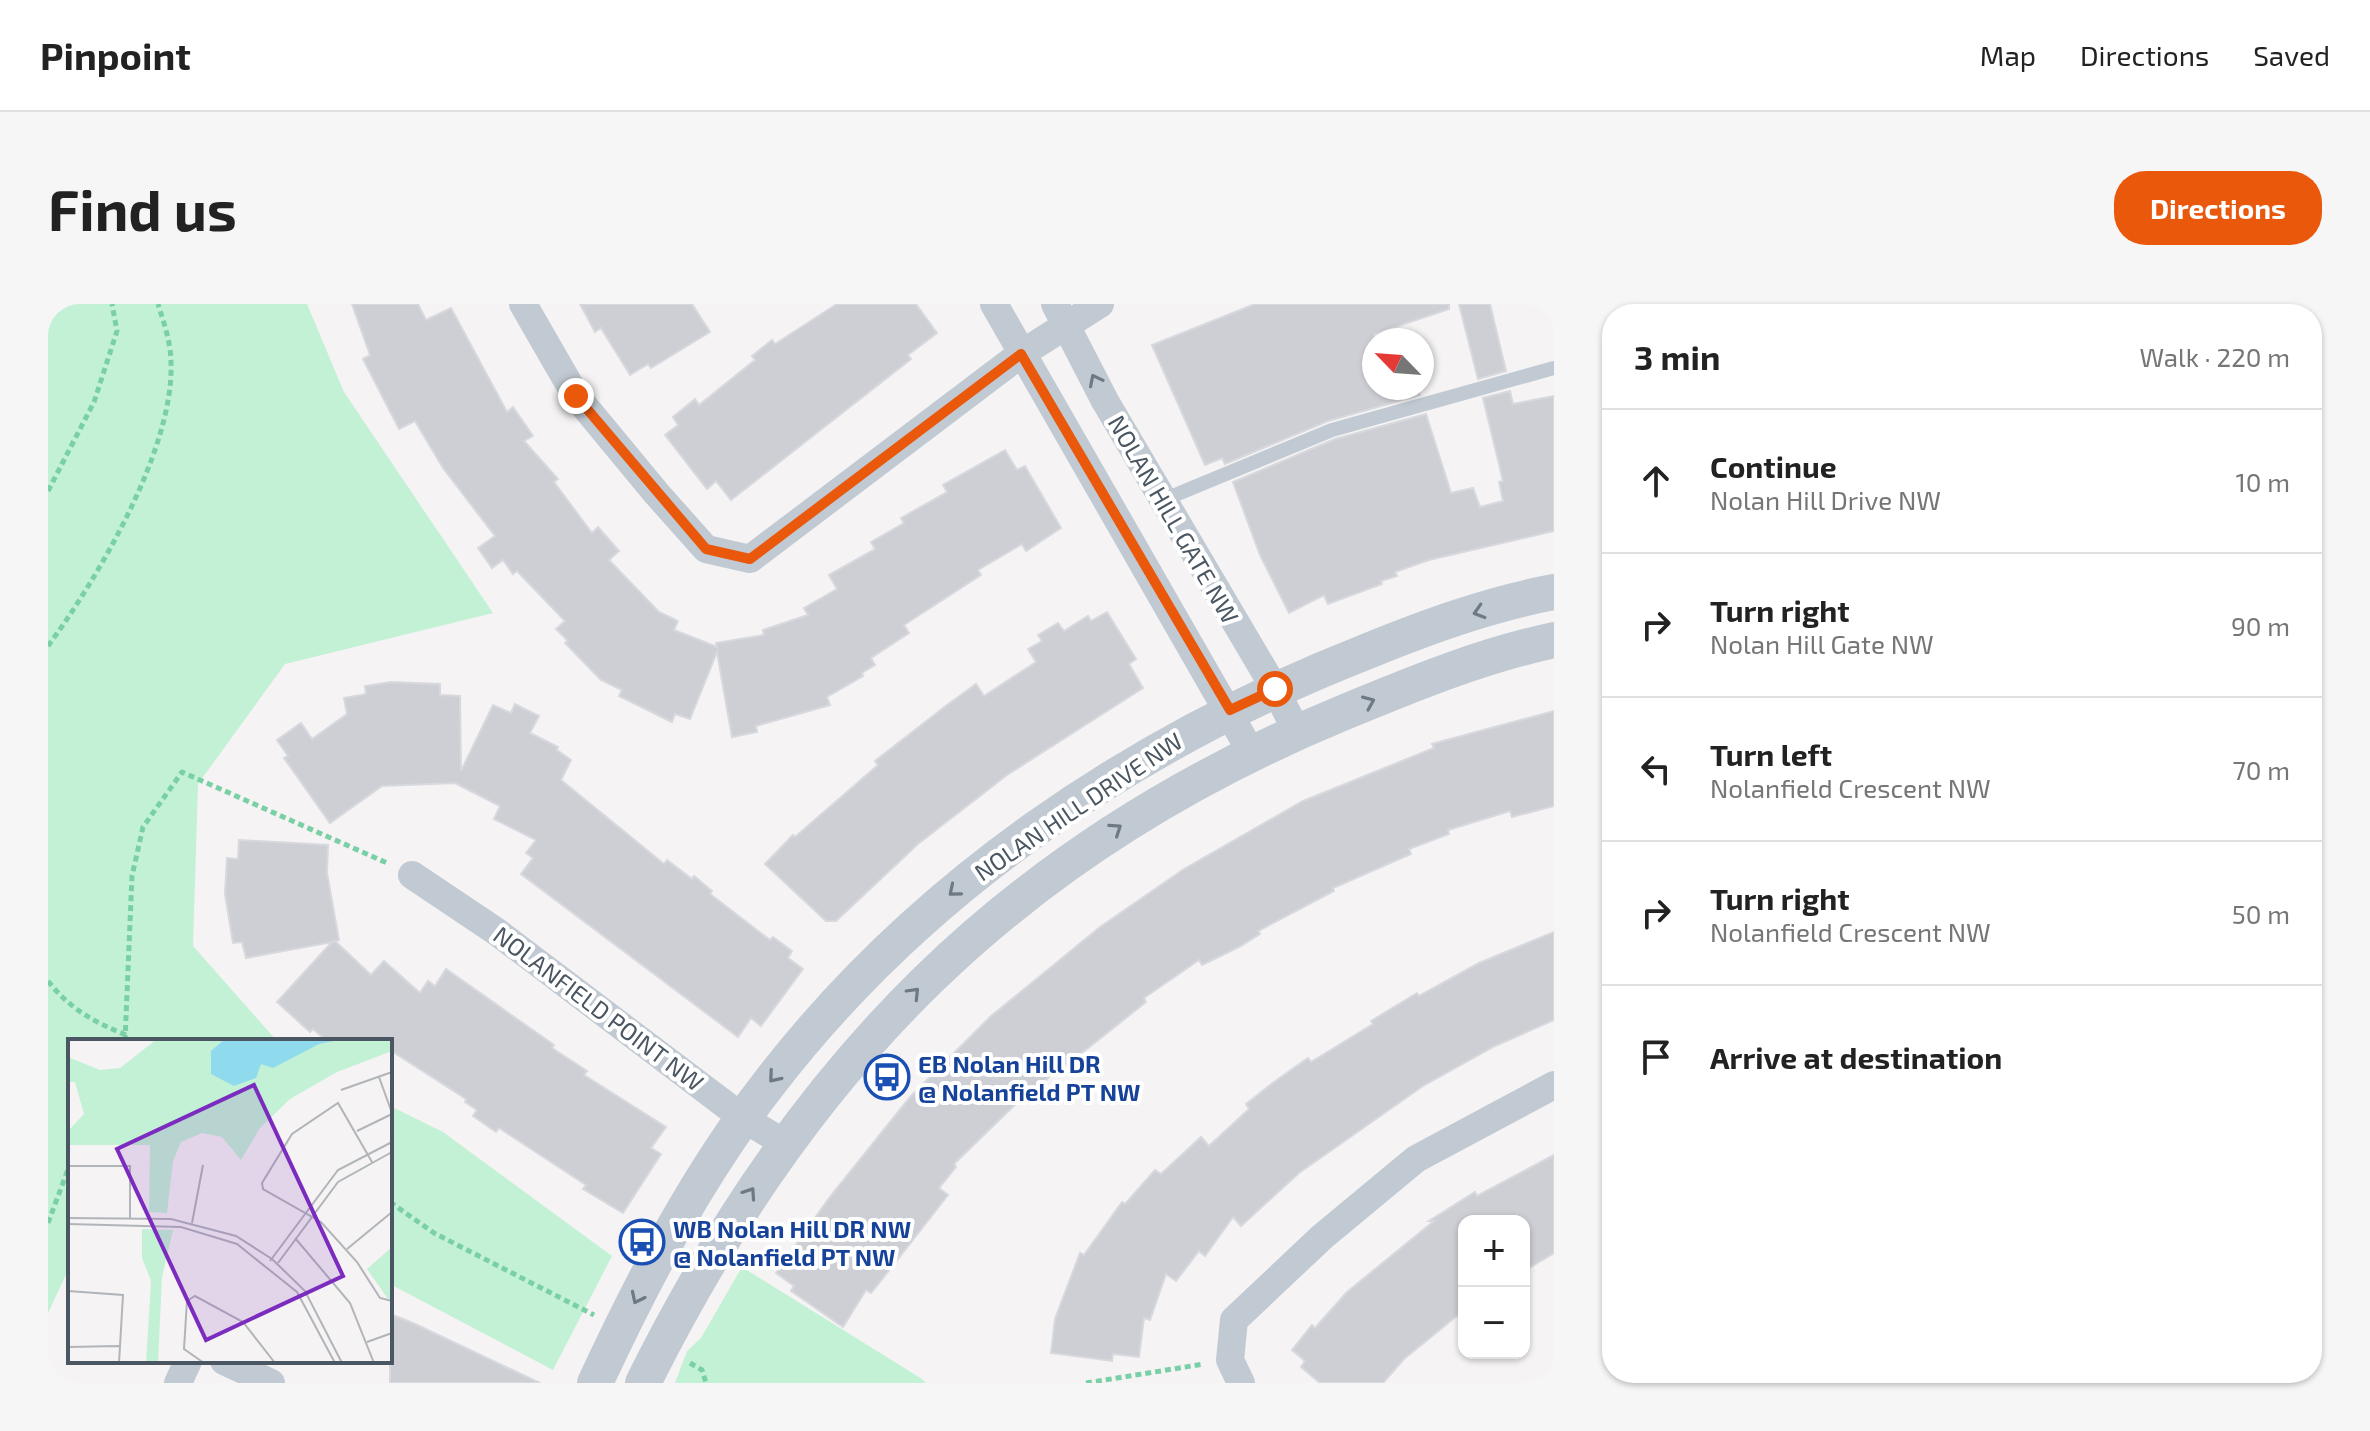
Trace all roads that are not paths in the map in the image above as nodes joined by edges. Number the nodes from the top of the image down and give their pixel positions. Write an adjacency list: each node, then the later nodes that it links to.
1 (523, 304): 5 (street)
2 (994, 304): 5 (street, NOLAN HILL GATE NW)
3 (1100, 304): 4 (street)
4 (1061, 315): 5 (street); 7 (street, NOLAN HILL GATE NW, one-way to 4)
5 (1021, 354): 11 (street, NOLAN HILL GATE NW)
6 (1554, 368): 7 (lane)
7 (1163, 500): 10 (street, NOLAN HILL GATE NW)
8 (1554, 592): 10 (street, NOLAN HILL DRIVE NW, one-way to 10)
9 (1554, 640): 12 (street, NOLAN HILL DRIVE NW, one-way to 9)
10 (1275, 689): 11 (street, NOLAN HILL DRIVE NW); 12 (street, NOLAN HILL GATE NW)
11 (1230, 710): 13 (street, NOLAN HILL GATE NW); 16 (street, NOLAN HILL DRIVE NW, one-way to 16)
12 (1297, 732): 13 (street, NOLAN HILL DRIVE NW)
13 (1251, 752): 17 (street, NOLAN HILL DRIVE NW, one-way to 13)
14 (412, 875): 16 (street, NOLANFIELD POINT NW)
15 (1554, 1085): 20 (street)
16 (743, 1118): 17 (street, NOLANFIELD POINT NW); 23 (street, NOLAN HILL DRIVE NW, one-way to 23)
17 (784, 1143): 24 (street, NOLAN HILL DRIVE NW, one-way to 17)
18 (187, 1363): 21 (street)
19 (228, 1363): 22 (street)
20 (1236, 1371)
21 (178, 1383)
22 (271, 1383)
23 (595, 1383)
24 (643, 1383)

